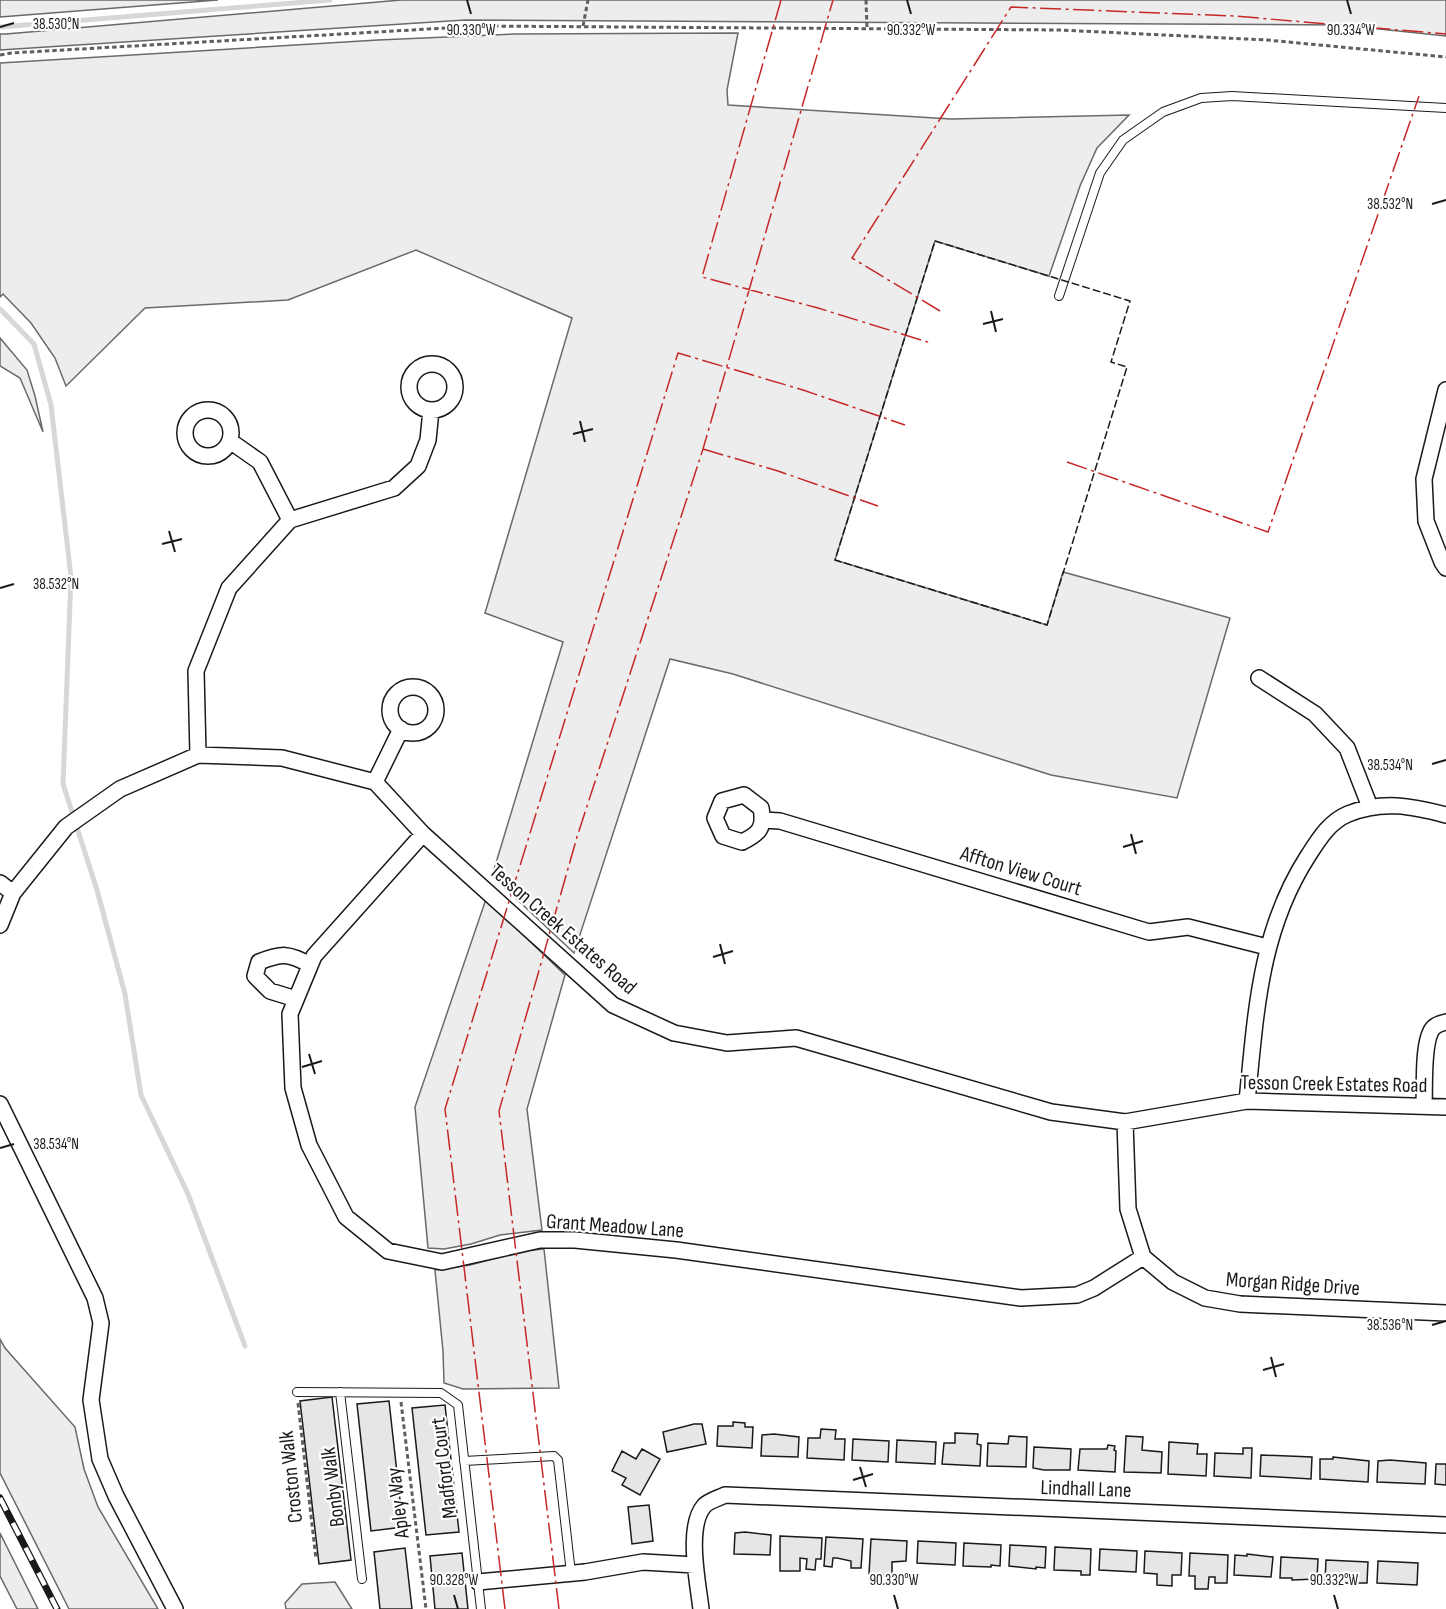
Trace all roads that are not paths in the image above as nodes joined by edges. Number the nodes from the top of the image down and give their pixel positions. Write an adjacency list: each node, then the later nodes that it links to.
1 (1446, 108): 2 (lane)
2 (1059, 296)
3 (1445, 394): 7 (street)
4 (431, 410): 6 (street)
5 (230, 441): 6 (street)
6 (290, 520): 10 (street)
7 (1446, 568)
8 (1259, 678): 12 (street)
9 (401, 729): 11 (street)
10 (198, 755): 11 (street); 17 (street)
11 (375, 782): 15 (street, Tesson Creek Estates Road)
12 (1370, 807): 13 (street); 19 (street)
13 (1446, 816)
14 (763, 820): 19 (street, Affton View Court)
15 (423, 834): 20 (street, Grant Meadow Lane); 27 (street, Tesson Creek Estates Road)
16 (0, 883): 17 (street)
17 (13, 893): 18 (street)
18 (0, 925)
19 (1267, 947): 23 (street)
20 (310, 965): 21 (street, Grant Meadow Lane); 21 (street)
21 (296, 999): 28 (street, Grant Meadow Lane)
22 (1446, 1022): 25 (street)
23 (1247, 1101): 25 (street, Tesson Creek Estates Road); 27 (street, Tesson Creek Estates Road)
24 (0, 1104): 38 (street)
25 (1424, 1105): 26 (street, Tesson Creek Estates Road)
26 (1446, 1107)
27 (1125, 1122): 28 (street)
28 (1143, 1257): 29 (street, Morgan Ridge Drive)
29 (1446, 1314)
30 (297, 1392): 31 (lane, Madford Court)
31 (340, 1392): 32 (lane, Madford Court); 36 (lane, Bonby Walk)
32 (464, 1461): 35 (lane); 37 (lane, Madford Court)
33 (1446, 1525): 34 (street, Lindhall Lane)
34 (695, 1565): 35 (street); 40 (street)
35 (572, 1573): 37 (street)
36 (362, 1579)
37 (478, 1582): 39 (lane, Madford Court)
38 (176, 1609)
39 (482, 1609)
40 (701, 1609)

